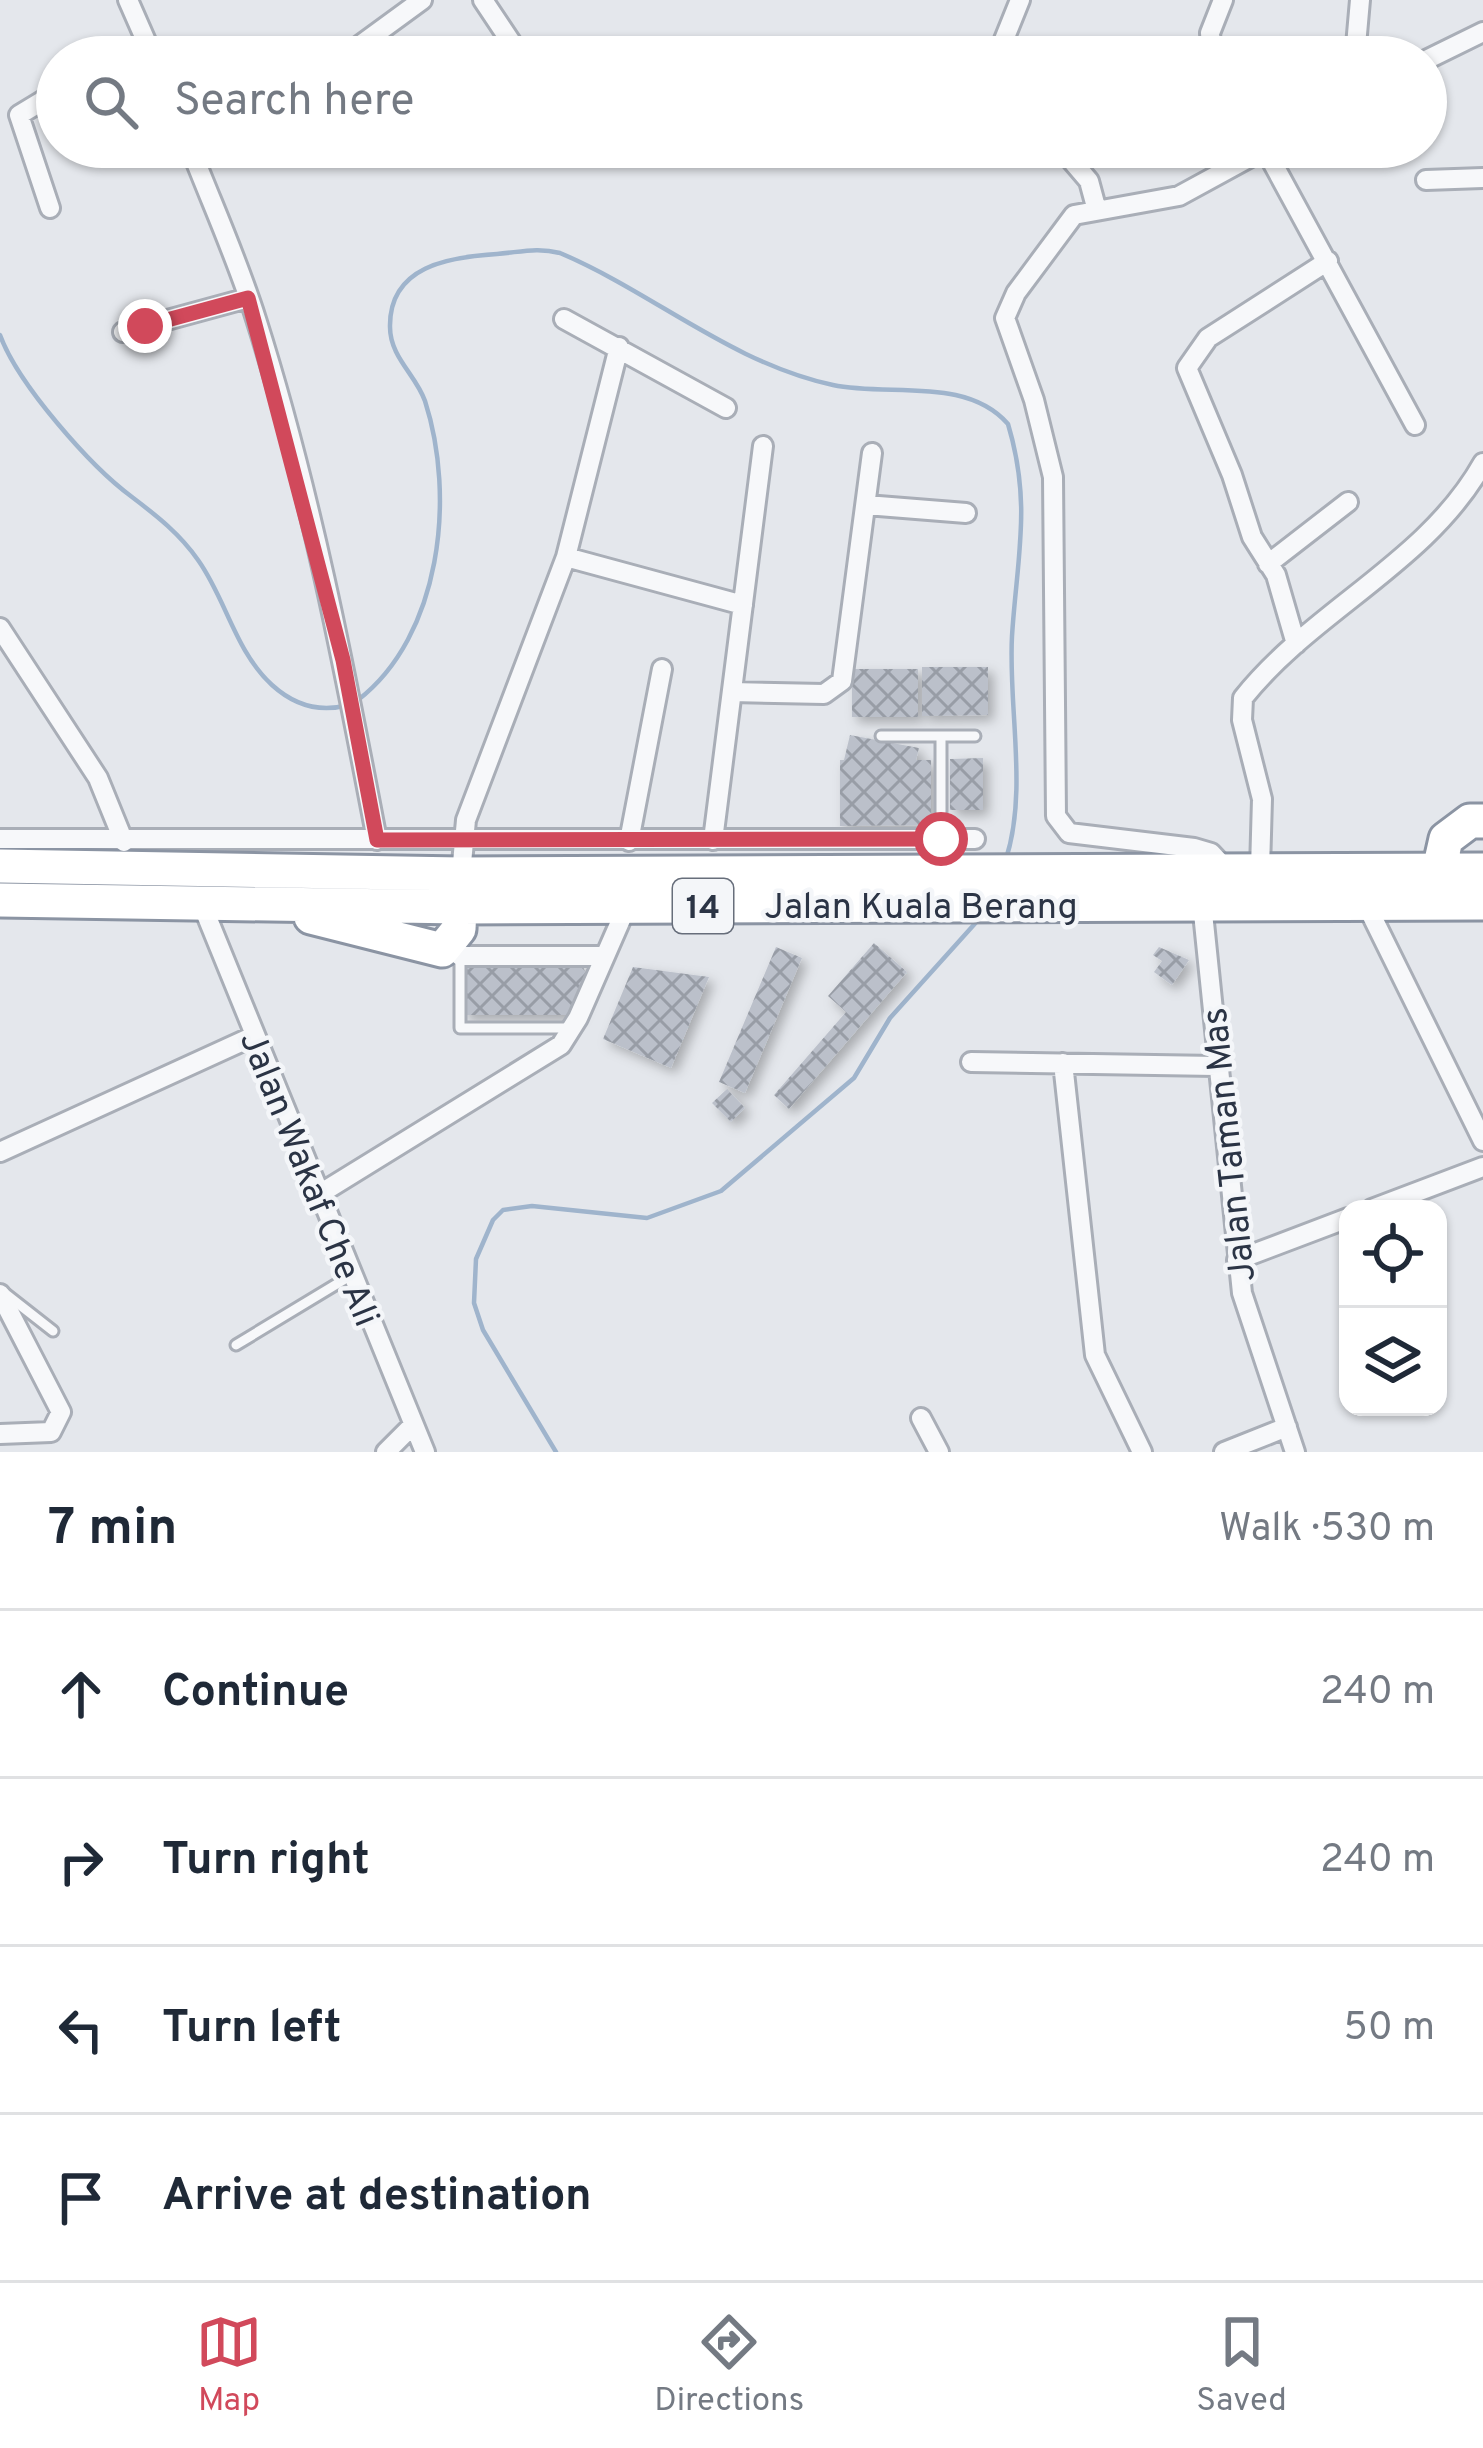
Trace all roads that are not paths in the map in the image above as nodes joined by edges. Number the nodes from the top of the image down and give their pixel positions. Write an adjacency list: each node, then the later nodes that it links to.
1 (128, 0): 8 (street)
2 (422, 0): 9 (street)
3 (482, 0): 10 (street)
4 (1020, 0): 11 (street)
5 (1223, 0): 12 (street)
6 (1360, 0): 13 (street)
7 (1483, 32): 14 (street)
8 (142, 36)
9 (373, 36)
10 (507, 36)
11 (1006, 36)
12 (1211, 36)
13 (1357, 36)
14 (1447, 50)
15 (36, 106): 16 (street)
16 (36, 165)
17 (37, 168): 25 (street)
18 (198, 168): 27 (street)
19 (1078, 168): 24 (street)
20 (1230, 168): 24 (street)
21 (1277, 168): 26 (street)
22 (1483, 178): 23 (street)
23 (1426, 179)
24 (1096, 207): 58 (street)
25 (50, 208)
26 (1328, 261): 32 (street); 40 (street)
27 (248, 298): 29 (street); 52 (street)
28 (564, 319): 30 (street)
29 (123, 332)
30 (619, 346): 31 (street); 39 (street)
31 (726, 408)
32 (1415, 425)
33 (764, 446): 41 (street)
34 (872, 453): 37 (street)
35 (1483, 463): 43 (street)
36 (1348, 502): 40 (street)
37 (866, 505): 38 (street); 45 (street)
38 (966, 513)
39 (566, 556): 41 (street); 62 (street)
40 (1268, 564): 43 (street)
41 (743, 605): 45 (street)
42 (0, 628): 55 (street)
43 (1295, 644): 58 (street)
44 (662, 669): 54 (street)
45 (732, 692): 53 (street)
46 (880, 736): 47 (lane)
47 (941, 736): 48 (lane); 61 (lane)
48 (975, 736)
49 (1483, 821): 59 (highway)
50 (975, 838): 61 (street)
51 (0, 839): 55 (street)
52 (377, 840): 55 (street); 62 (street)
53 (713, 840): 54 (street); 56 (street)
54 (629, 841): 62 (street)
55 (124, 842)
56 (885, 855): 61 (highway, Jalan Kuala Berang / 14); 62 (highway, Jalan Kuala Berang / 14)
57 (0, 866): 62 (highway, Jalan Kuala Berang / 14)
58 (1244, 869): 59 (highway, Jalan Kuala Berang / 14); 63 (highway, Jalan Kuala Berang / 14)
59 (1439, 870): 60 (highway, Jalan Kuala Berang / 14); 67 (highway)
60 (1483, 870)
61 (943, 872): 63 (highway, Jalan Kuala Berang / 14); 70 (highway, Jalan Kuala Berang / 14)
62 (462, 874): 68 (highway, Jalan Kuala Berang / 14); 70 (highway, Jalan Kuala Berang / 14); 71 (highway)
63 (1049, 887): 66 (highway, Jalan Kuala Berang / 14)
64 (0, 900): 65 (highway, Jalan Kuala Berang / 14)
65 (201, 902): 68 (highway, Jalan Kuala Berang / 14); 74 (street, Jalan Wakaf Che Ali)
66 (1202, 903): 69 (highway, Jalan Kuala Berang / 14); 77 (street, Jalan Taman Mas)
67 (1483, 903): 69 (highway, Jalan Kuala Berang / 14)
68 (264, 904): 71 (highway)
69 (1366, 904): 78 (street)
70 (627, 906): 72 (street)
71 (455, 951): 72 (street); 73 (lane)
72 (605, 956): 73 (street)
73 (574, 1028): 81 (street)
74 (254, 1036): 79 (street); 81 (street, Jalan Wakaf Che Ali)
75 (970, 1062): 76 (street)
76 (1063, 1063): 77 (street); 96 (street)
77 (1216, 1066): 84 (street, Jalan Taman Mas)
78 (1483, 1141)
79 (0, 1152)
80 (1483, 1167): 82 (street)
81 (318, 1196): 85 (street, Jalan Wakaf Che Ali)
82 (1396, 1200)
83 (1339, 1221): 84 (street)
84 (1238, 1260): 91 (street, Jalan Taman Mas)
85 (350, 1276): 88 (lane); 90 (street, Jalan Wakaf Che Ali)
86 (2, 1302): 87 (lane); 92 (street)
87 (53, 1330)
88 (236, 1345)
89 (921, 1418): 95 (street)
90 (411, 1427): 93 (street); 94 (street, Jalan Wakaf Che Ali)
91 (1287, 1427): 97 (street); 98 (street, Jalan Taman Mas)
92 (0, 1435)
93 (386, 1452)
94 (425, 1452)
95 (939, 1452)
96 (1142, 1452)
97 (1224, 1452)
98 (1295, 1452)

